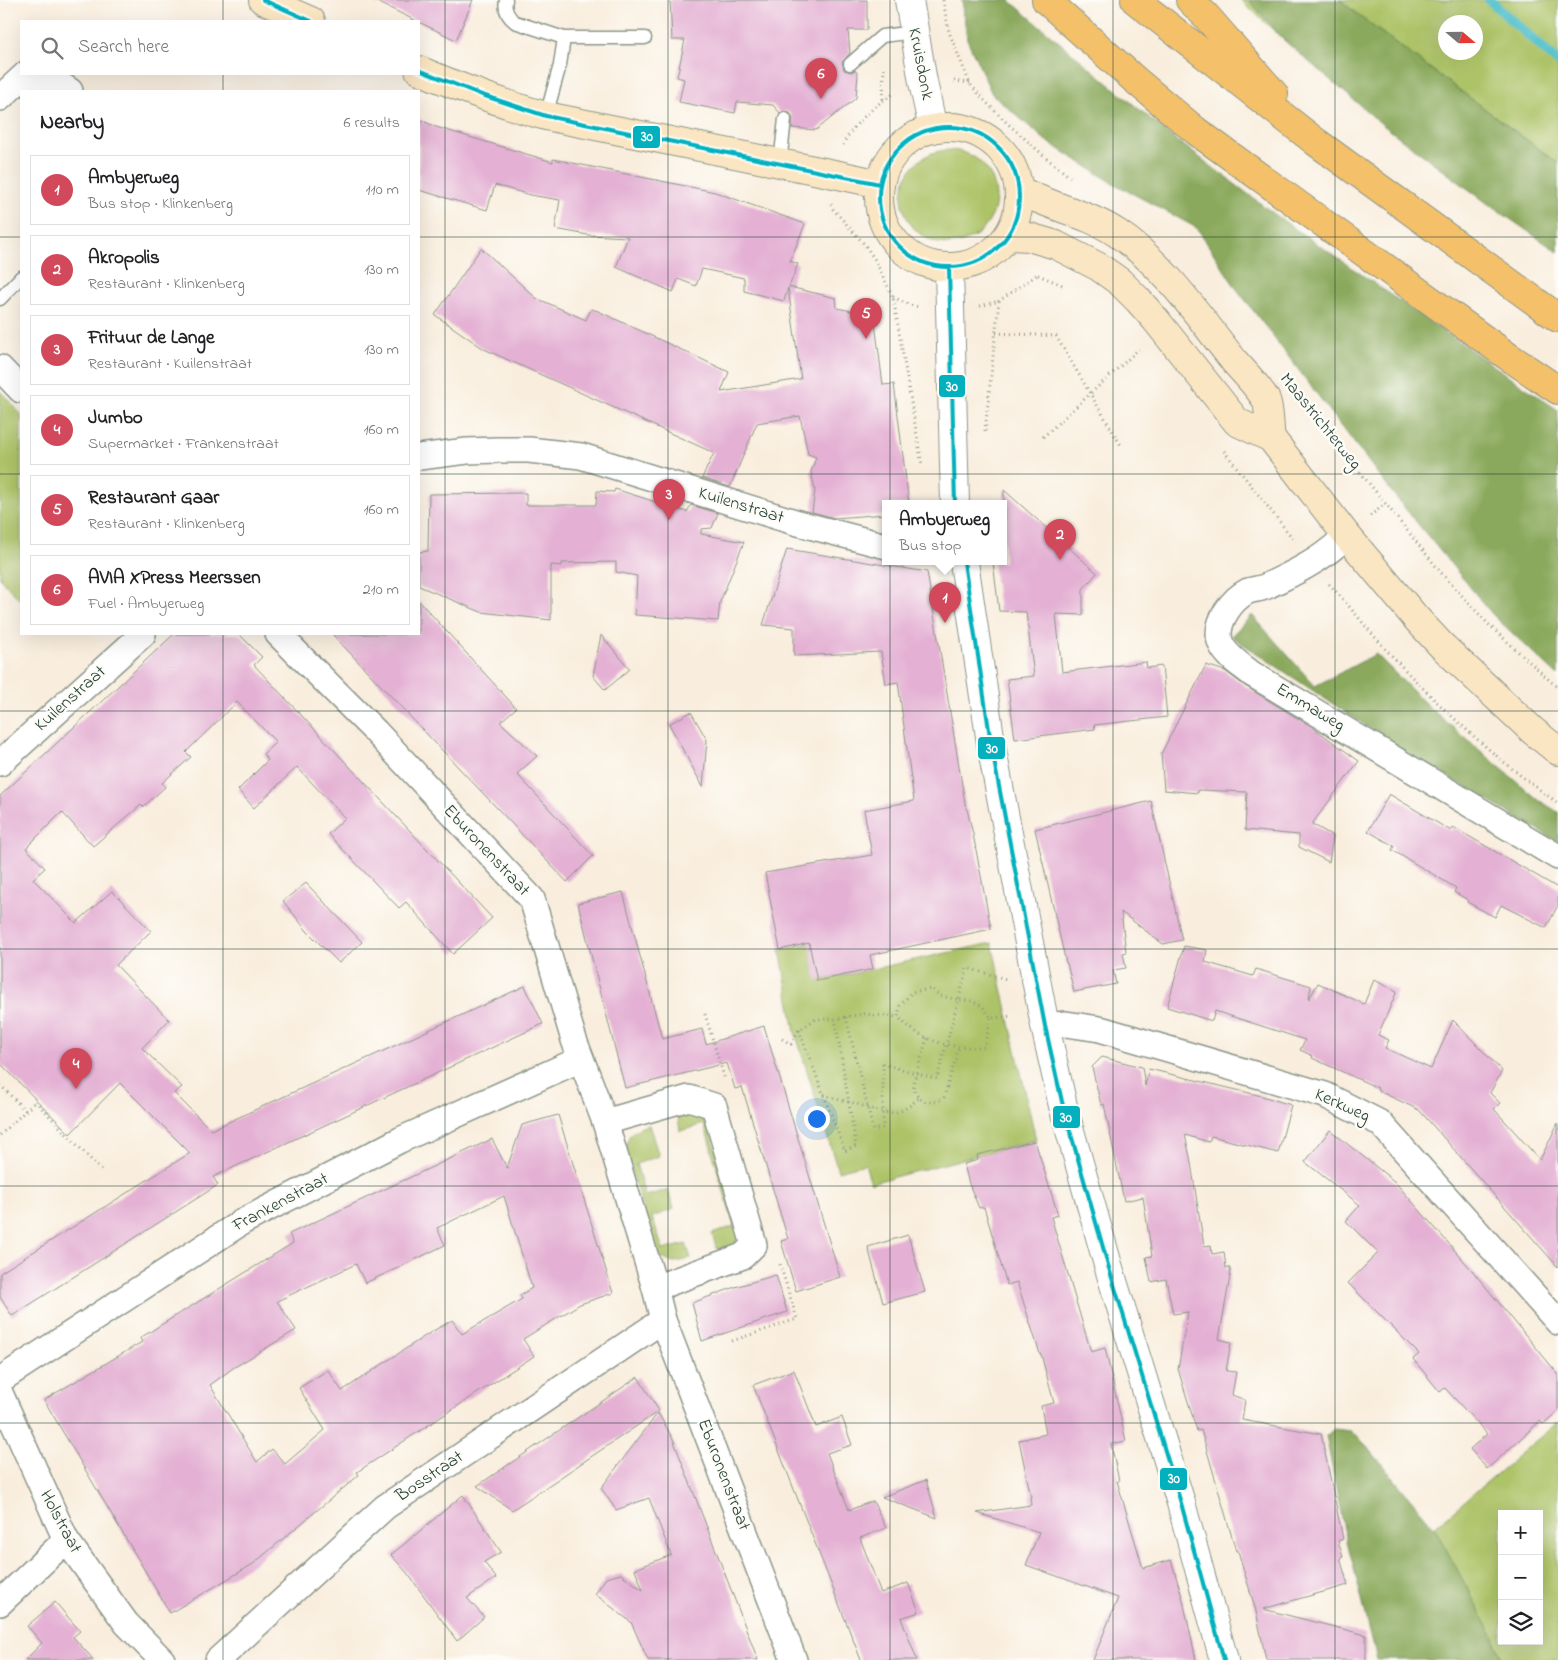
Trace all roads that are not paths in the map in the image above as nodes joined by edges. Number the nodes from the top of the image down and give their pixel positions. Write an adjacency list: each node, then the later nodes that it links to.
1 (263, 0): 7 (main road)
2 (506, 0): 9 (lane)
3 (909, 0): 8 (street, Kruisdonk)
4 (1046, 0): 31 (highway)
5 (1135, 0): 20 (highway)
6 (1190, 0): 20 (highway)
7 (309, 20)
8 (914, 32): 11 (lane); 19 (street, Kruisdonk)
9 (564, 38): 10 (lane); 17 (lane)
10 (645, 38)
11 (850, 64)
12 (420, 70): 17 (main road)
13 (26, 75): 16 (street)
14 (30, 75): 15 (street)
15 (68, 90)
16 (0, 98)
17 (546, 116): 21 (main road)
18 (785, 119): 21 (lane)
19 (932, 129): 22 (main road); 23 (main road)
20 (1316, 142): 28 (highway)
21 (780, 163): 22 (main road)
22 (880, 184): 25 (main road)
23 (1019, 190): 24 (main road); 32 (main road, Maastrichterweg)
24 (1008, 236): 25 (main road); 32 (main road)
25 (949, 268): 34 (street)
26 (20, 278): 27 (lane)
27 (0, 299)
28 (1558, 318)
29 (0, 368): 30 (street)
30 (20, 389)
31 (1558, 390)
32 (1270, 438): 35 (main road)
33 (420, 457): 36 (street, Kuilenstraat)
34 (955, 500)
35 (1347, 536): 40 (main road); 42 (street, Emmaweg)
36 (882, 545)
37 (964, 565): 43 (street)
38 (141, 635): 41 (street, Kuilenstraat)
39 (279, 635): 44 (street, Eburonenstraat)
40 (1558, 751)
41 (0, 763)
42 (1558, 857)
43 (1044, 1019): 48 (street, Kerkweg); 56 (street)
44 (581, 1059): 45 (street, Eburonenstraat); 49 (street, Frankenstraat)
45 (605, 1122): 46 (street, Eburonenstraat); 46 (street)
46 (655, 1288): 47 (street, Eburonenstraat)
47 (663, 1320): 54 (street, Bosstraat); 55 (street, Eburonenstraat)
48 (1558, 1322)
49 (0, 1380)
50 (0, 1393): 51 (street, Holstraat)
51 (66, 1540): 52 (street); 53 (street, Holstraat)
52 (0, 1603)
53 (162, 1660)
54 (218, 1660)
55 (794, 1660)
56 (1224, 1660)

